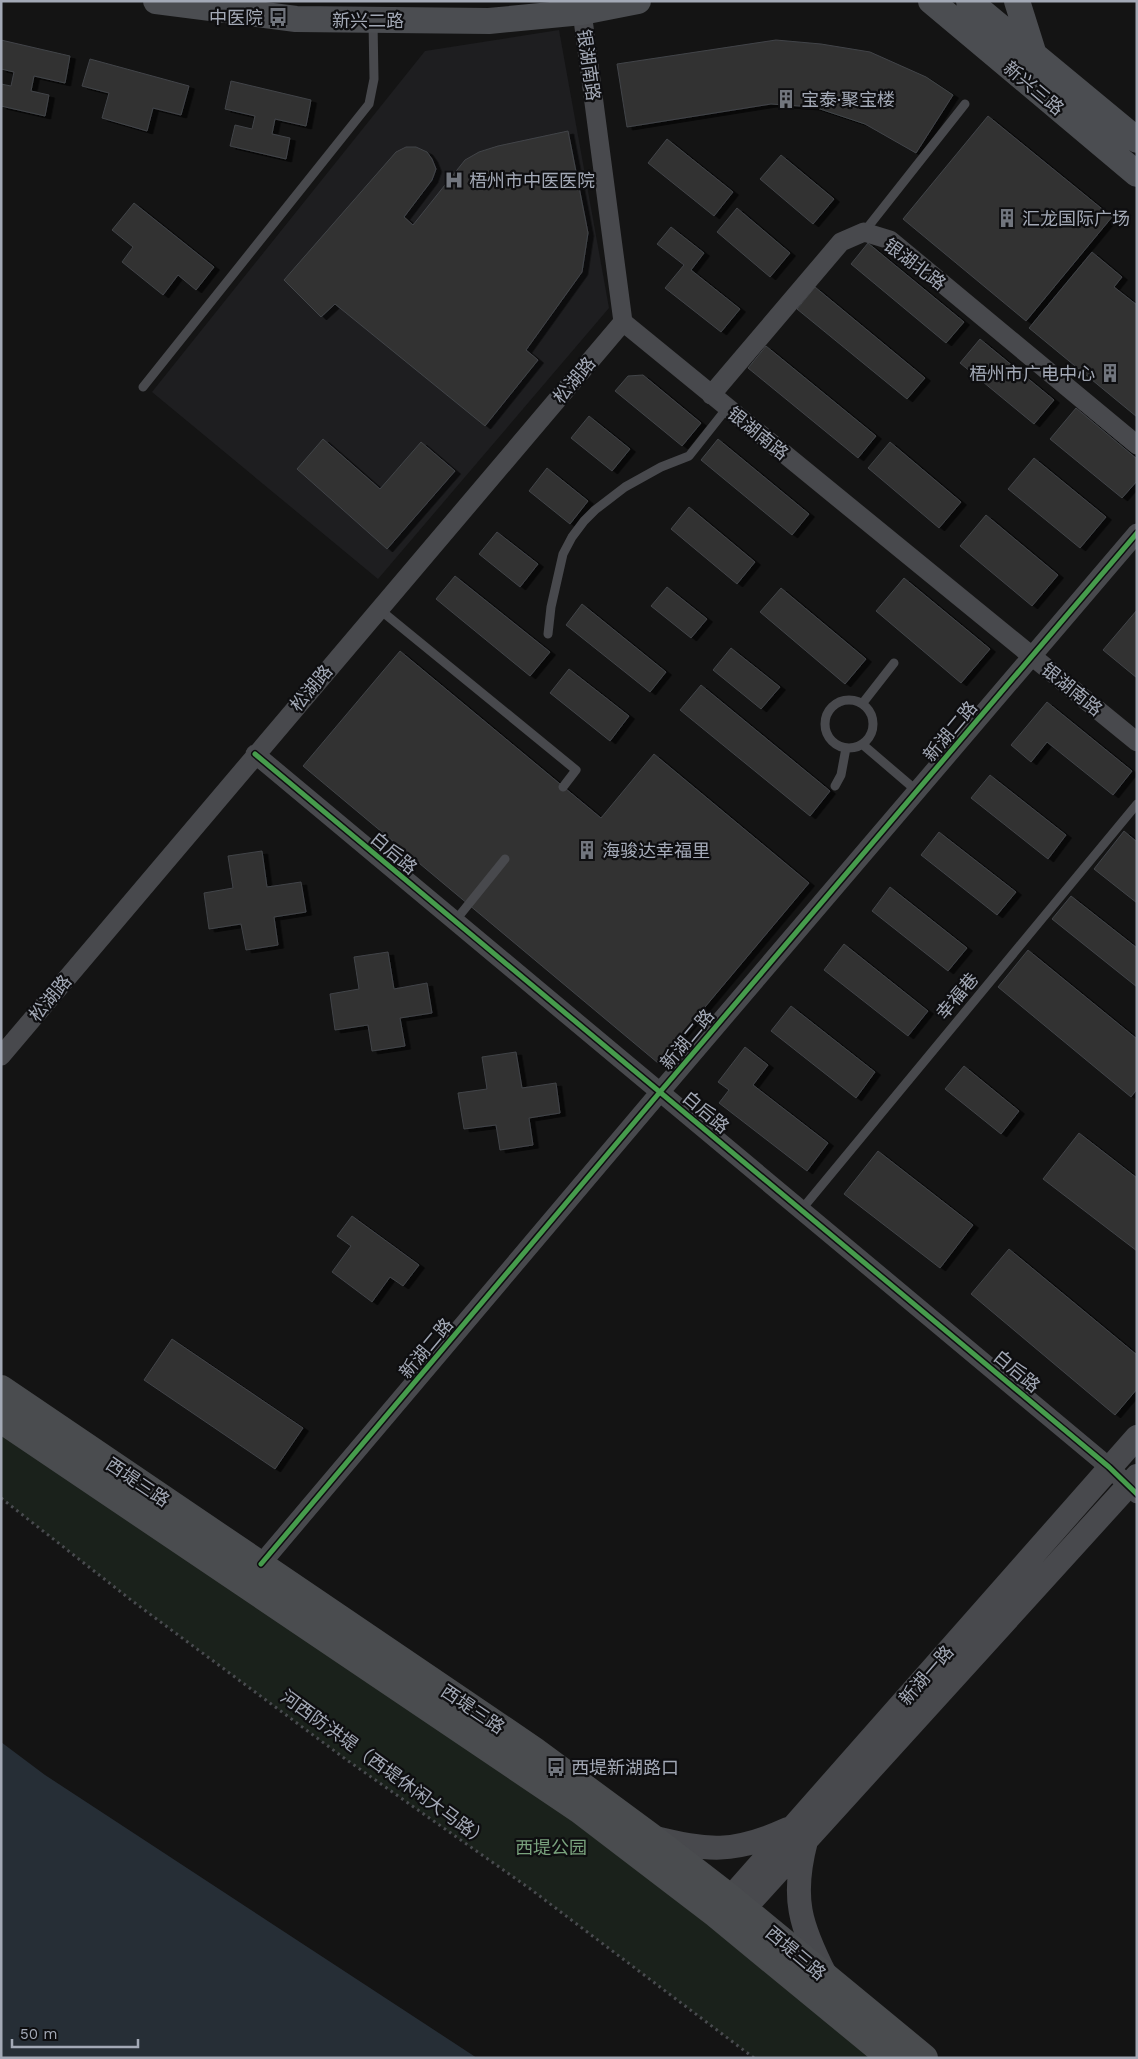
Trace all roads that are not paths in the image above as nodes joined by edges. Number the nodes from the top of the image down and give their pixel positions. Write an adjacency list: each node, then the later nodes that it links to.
1 (156, 1): 7 (main road, 新兴二路)
2 (638, 1): 6 (main road, 新兴二路)
3 (931, 1): 11 (main road, 新兴三路)
4 (968, 1): 8 (main road, 新兴三路)
5 (1017, 1): 8 (main road)
6 (582, 12): 7 (main road, 新兴二路); 13 (street, 银湖南路)
7 (373, 20): 14 (lane)
8 (1034, 55): 10 (main road, 新兴三路)
9 (965, 104): 12 (lane)
10 (1137, 140)
11 (1137, 174)
12 (864, 232): 15 (street, 银湖北路); 17 (street, 银湖北路)
13 (623, 322): 15 (street, 银湖南路); 19 (street, 松湖路)
14 (142, 386)
15 (712, 395): 16 (street, 银湖南路)
16 (728, 408): 20 (lane); 21 (street, 银湖南路)
17 (1137, 445)
18 (1137, 533): 21 (street, 新湖二路)
19 (378, 609): 27 (street, 松湖路); 29 (lane)
20 (548, 634)
21 (1032, 656): 24 (street, 银湖南路); 30 (street, 新湖二路)
22 (894, 663): 23 (lane)
23 (862, 704): 25 (lane); 26 (lane)
24 (1137, 742)
25 (862, 744): 26 (lane); 30 (lane)
26 (846, 748): 28 (lane)
27 (254, 754): 33 (street, 白后路); 34 (street, 松湖路)
28 (834, 786)
29 (563, 787)
30 (917, 791): 35 (street, 新湖二路)
31 (1137, 804): 36 (lane, 幸福巷)
32 (505, 859): 33 (lane)
33 (455, 921): 35 (street, 白后路)
34 (1, 1056)
35 (660, 1092): 36 (street, 白后路); 42 (street, 新湖二路)
36 (802, 1209): 40 (street, 白后路)
37 (1, 1389): 42 (main road, 西堤三路)
38 (1, 1419): 45 (main road, 西堤三路)
39 (1137, 1437): 40 (street, 新湖一路)
40 (1109, 1467): 41 (street, 白后路); 43 (street, 新湖一路)
41 (1134, 1485): 43 (street, 新湖一路)
42 (261, 1564): 44 (main road, 西堤三路)
43 (799, 1833): 44 (street); 45 (street, 新湖一路); 46 (street)
44 (651, 1837): 45 (main road, 西堤三路)
45 (729, 1912): 46 (main road, 西堤三路); 47 (main road, 西堤三路)
46 (828, 1980): 48 (main road, 西堤三路)
47 (891, 2058)
48 (924, 2058)

